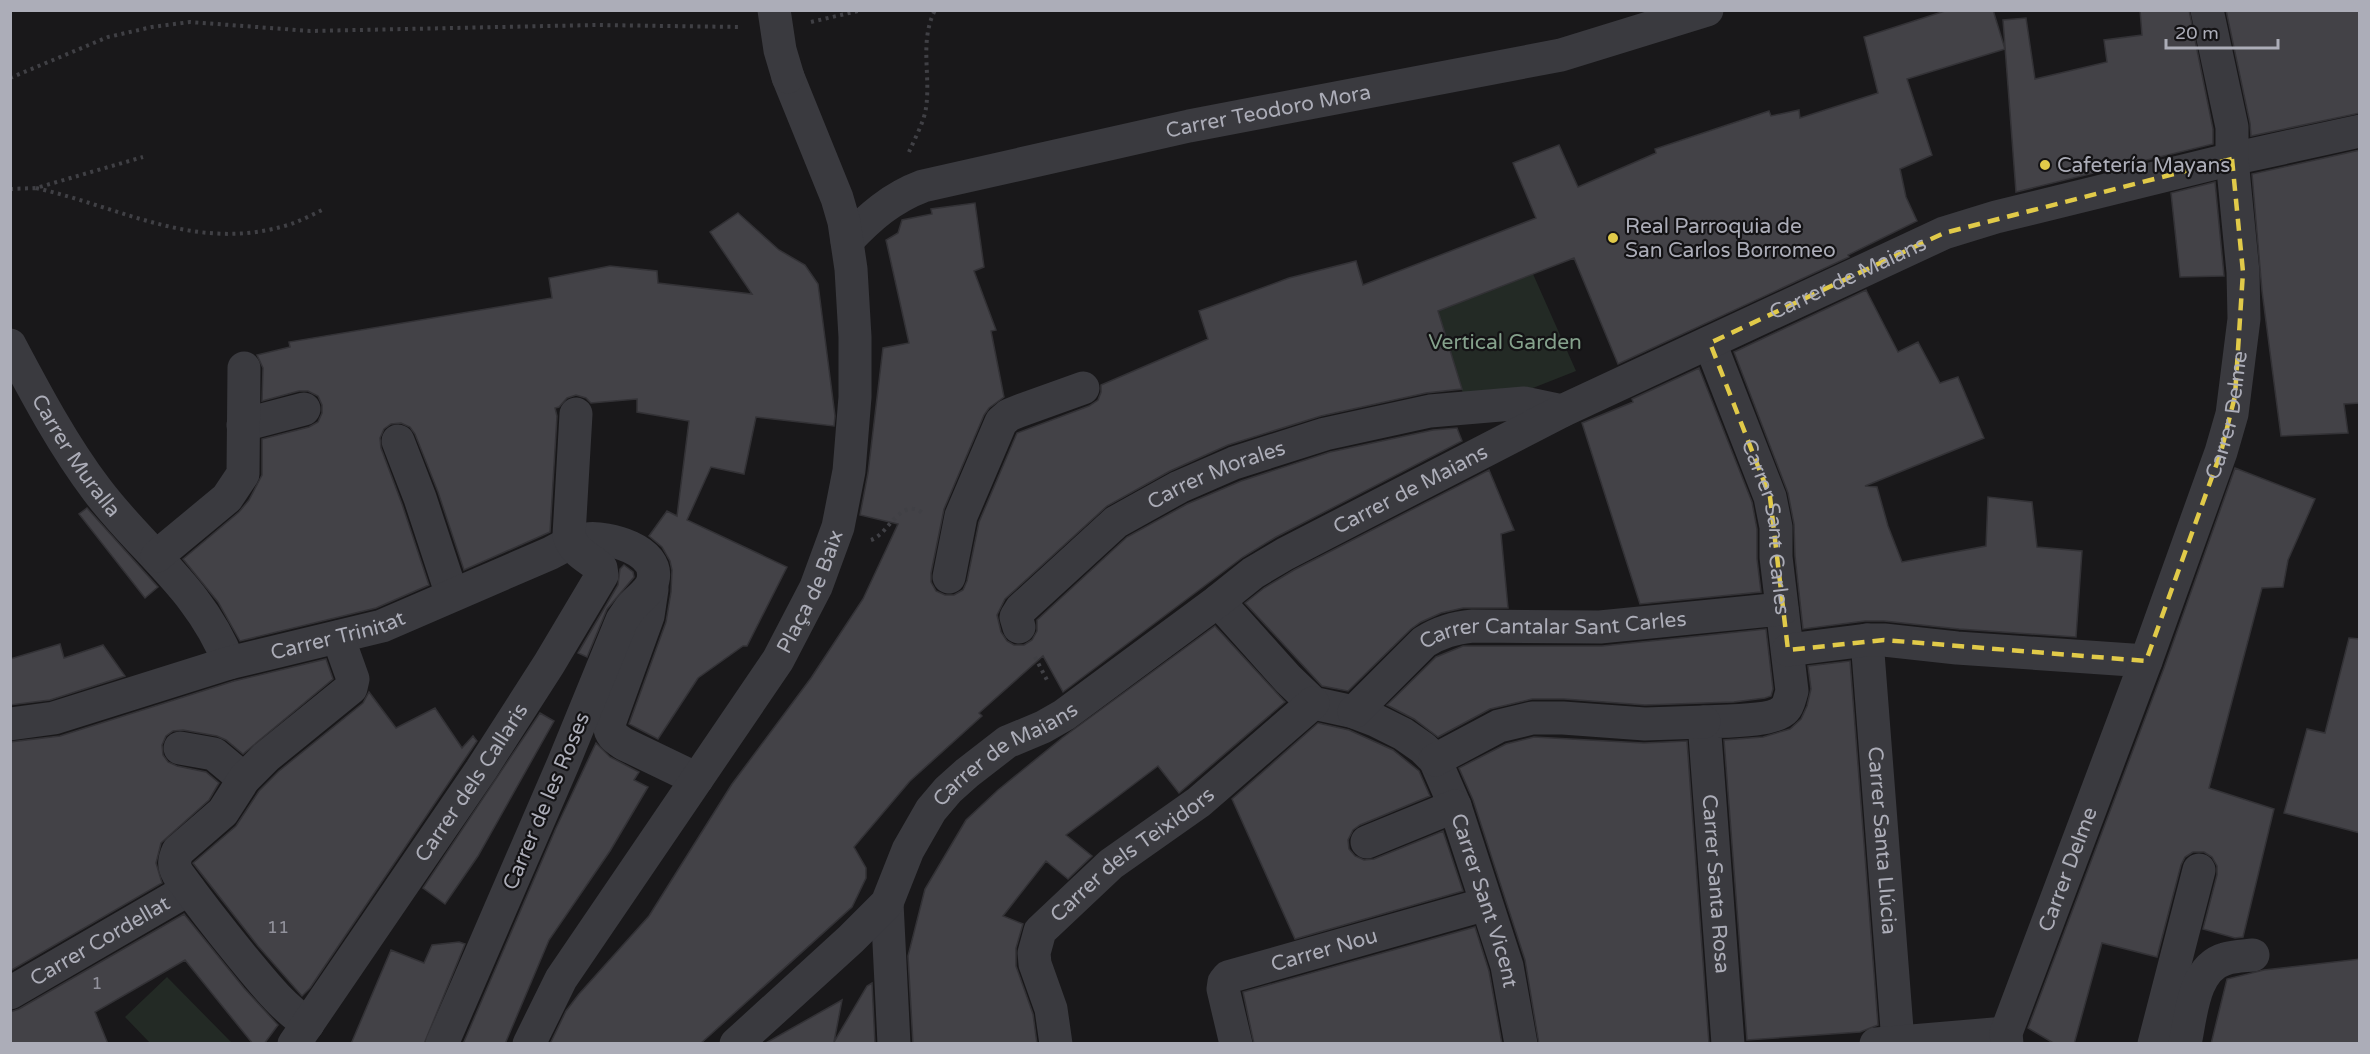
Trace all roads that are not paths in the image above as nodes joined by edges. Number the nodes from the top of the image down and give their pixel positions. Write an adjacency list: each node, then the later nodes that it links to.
1 (1707, 10): 6 (street, Carrer Teodoro Mora)
2 (2207, 10): 5 (street, Carrer Delme)
3 (762, 19): 6 (street, Plaça de Baix, bridge)
4 (2360, 131): 5 (street, Carrer de Maians)
5 (2232, 159): 7 (street, Carrer de Maians); 27 (street, Carrer Delme)
6 (847, 241): 36 (street, Plaça de Baix)
7 (1710, 343): 12 (street, Carrer de Maians); 22 (street, Carrer Sant Carles)
8 (10, 345): 17 (street, Carrer Muralla)
9 (244, 368): 14 (street)
10 (1083, 388): 19 (street)
11 (304, 409): 14 (street)
12 (1562, 411): 21 (street, Carrer de Maians); 23 (street, Carrer Morales)
13 (576, 414): 16 (street)
14 (243, 425): 17 (street)
15 (398, 441): 20 (street)
16 (571, 543): 18 (street, Carrer Trinitat); 20 (street, Carrer Trinitat); 45 (street, Carrer dels Callaris)
17 (157, 556): 28 (street, Carrer Muralla)
18 (652, 573): 36 (street); 48 (street, Carrer de les Roses)
19 (949, 577)
20 (452, 595): 24 (street, Carrer Trinitat)
21 (1218, 601): 29 (street); 41 (street, Carrer de Maians)
22 (1782, 609): 26 (street, Carrer Sant Carles); 30 (street, Carrer Cantalar Sant Carles)
23 (1019, 627)
24 (338, 637): 28 (street, Carrer Trinitat); 35 (street)
25 (1867, 640): 26 (street); 27 (street); 47 (street, Carrer Santa Llúcia)
26 (1788, 650): 31 (street, Carrer Sant Carles)
27 (2146, 661): 46 (street, Carrer Delme)
28 (229, 663): 32 (street, Carrer Trinitat)
29 (1313, 703): 30 (street); 52 (street, Carrer dels Teixidors)
30 (1354, 712): 34 (street)
31 (1704, 722): 34 (street); 55 (street, Carrer Santa Rosa)
32 (10, 724)
33 (180, 748): 35 (street)
34 (1435, 760): 37 (street, Carrer Sant Vicent)
35 (255, 768): 40 (street)
36 (697, 779): 49 (street, Plaça de Baix)
37 (1455, 806): 38 (street); 42 (street, Carrer Sant Vicent)
38 (1367, 842)
39 (2199, 870): 56 (street)
40 (189, 889): 44 (street, Carrer Cordellat); 45 (street)
41 (887, 903): 50 (street, Carrer de Maians); 51 (street)
42 (1486, 903): 53 (street, Carrer Nou); 54 (street, Carrer Sant Vicent)
43 (2253, 955): 57 (street)
44 (10, 993)
45 (301, 1034)
46 (2006, 1038): 47 (street)
47 (1887, 1043)
48 (442, 1044)
49 (529, 1044)
50 (736, 1044)
51 (894, 1044)
52 (1056, 1044)
53 (1236, 1044)
54 (1521, 1044)
55 (1728, 1044)
56 (2154, 1044)
57 (2184, 1044)

